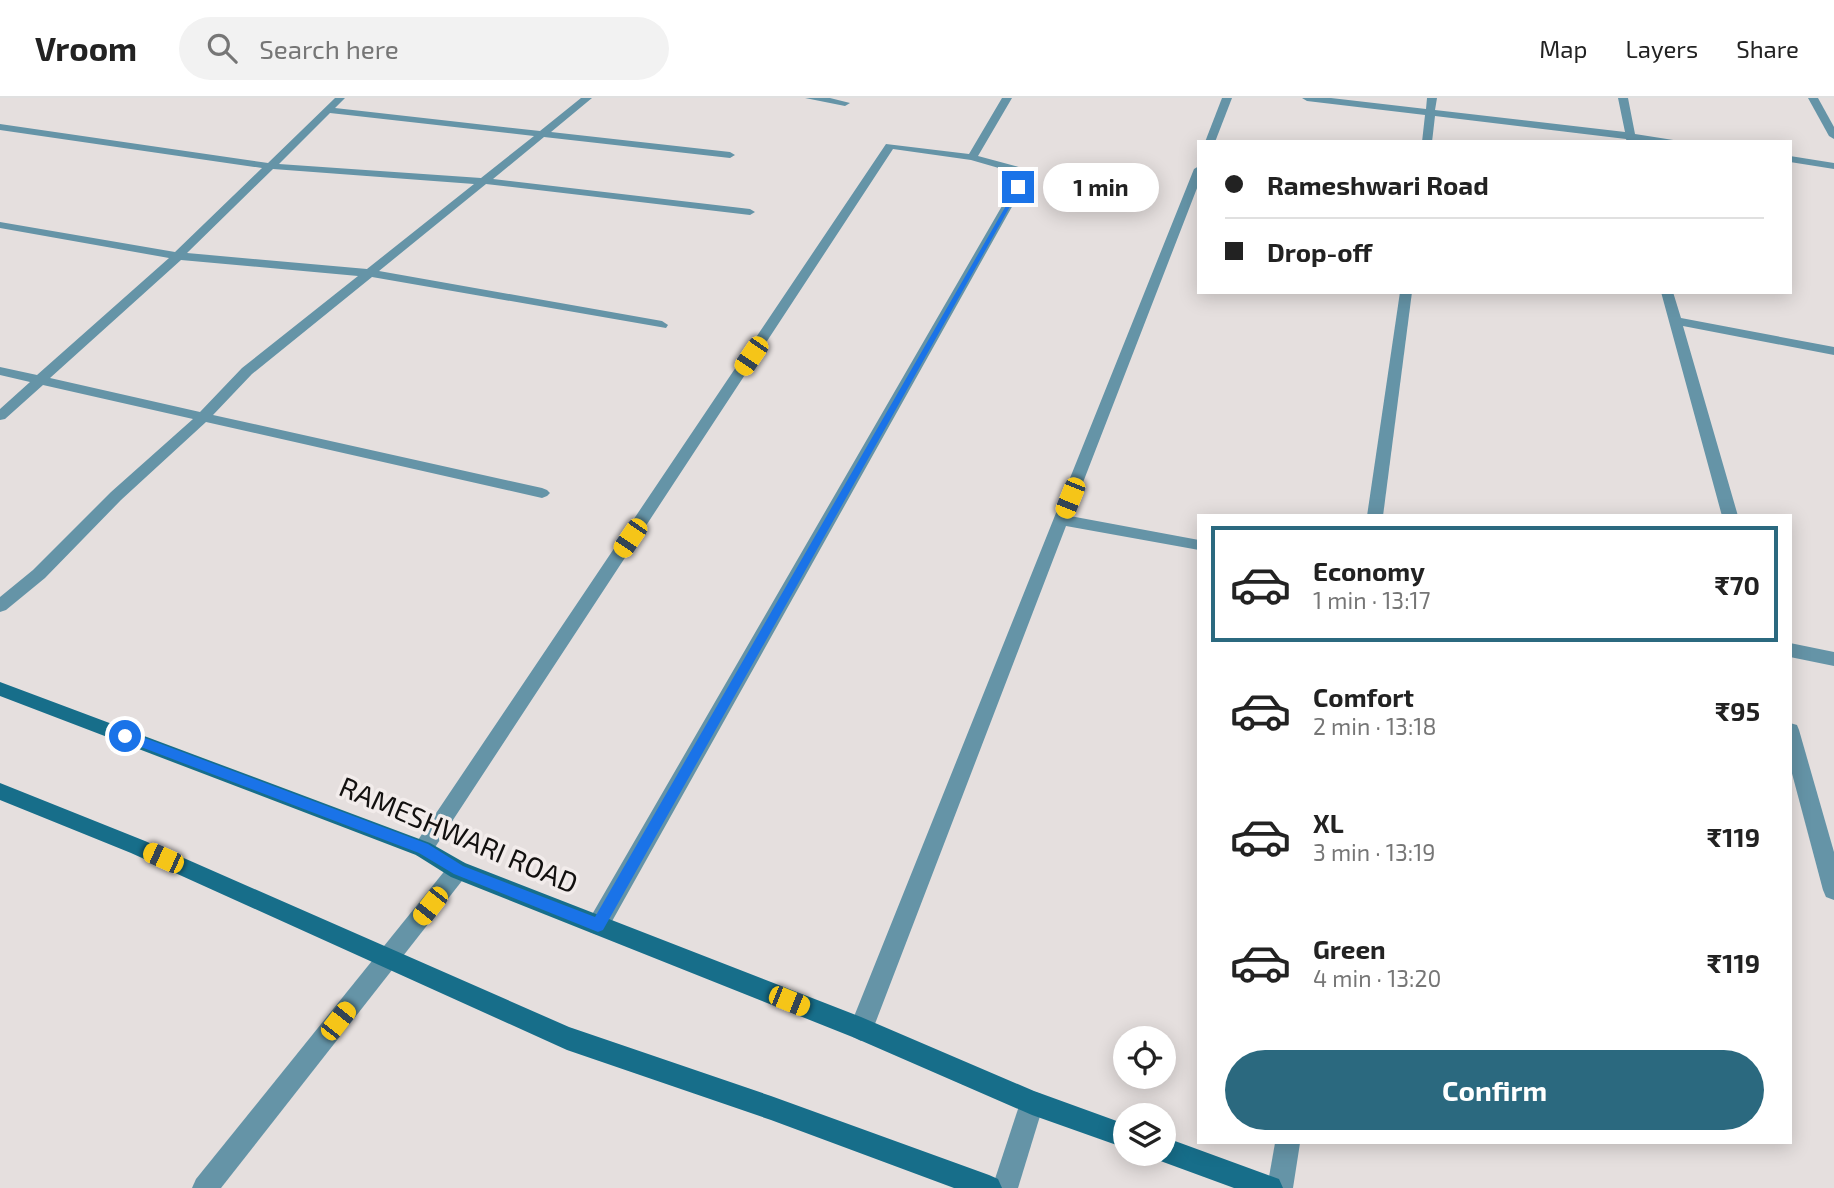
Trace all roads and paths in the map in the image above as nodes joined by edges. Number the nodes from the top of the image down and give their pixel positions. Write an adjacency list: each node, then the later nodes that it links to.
1 (340, 98): 11 (street)
2 (587, 98): 14 (street)
3 (810, 98): 10 (street)
4 (1007, 98): 21 (street)
5 (1227, 98): 17 (street)
6 (1307, 98): 12 (street)
7 (1432, 98): 12 (street)
8 (1623, 98): 16 (street)
9 (1813, 98): 15 (street)
10 (845, 103)
11 (328, 110): 14 (street); 23 (street)
12 (1432, 113): 16 (street); 18 (street)
13 (0, 127): 23 (street)
14 (541, 135): 20 (street); 26 (street)
15 (1834, 136)
16 (1631, 138): 19 (street)
17 (1211, 140)
18 (1427, 140)
19 (1656, 140)
20 (730, 155)
21 (972, 157): 51 (street); 54 (street)
22 (1792, 159): 24 (street)
23 (269, 166): 26 (street); 29 (street)
24 (1834, 166)
25 (1197, 174): 43 (street)
26 (483, 181): 27 (street); 30 (street)
27 (750, 212)
28 (0, 225): 29 (street)
29 (178, 256): 30 (street); 37 (street)
30 (370, 272): 34 (street); 39 (street)
31 (1406, 294): 41 (street)
32 (1667, 294): 33 (street)
33 (1674, 321): 35 (street); 42 (street)
34 (662, 325)
35 (1834, 351)
36 (0, 371): 37 (street)
37 (41, 379): 38 (street); 39 (street)
38 (0, 416)
39 (204, 416): 40 (street); 45 (street)
40 (542, 493)
41 (1375, 514)
42 (1729, 514)
43 (1061, 520): 44 (street); 56 (street)
44 (1197, 545)
45 (0, 606)
46 (1792, 650): 47 (street)
47 (1834, 659)
48 (0, 689): 51 (main road, RAMESHWARI ROAD)
49 (1792, 737): 53 (street)
50 (0, 791): 55 (main road)
51 (424, 849): 52 (main road, RAMESHWARI ROAD)
52 (458, 870): 54 (main road, RAMESHWARI ROAD); 55 (street)
53 (1834, 890)
54 (598, 925): 56 (main road, RAMESHWARI ROAD)
55 (388, 959): 61 (street); 62 (main road)
56 (861, 1029): 57 (main road, RAMESHWARI ROAD)
57 (1032, 1103): 58 (main road, RAMESHWARI ROAD); 63 (street)
58 (1113, 1132)
59 (1287, 1144): 65 (street)
60 (1176, 1154): 64 (main road)
61 (205, 1188)
62 (989, 1188)
63 (1005, 1188)
64 (1270, 1188)
65 (1280, 1188)

